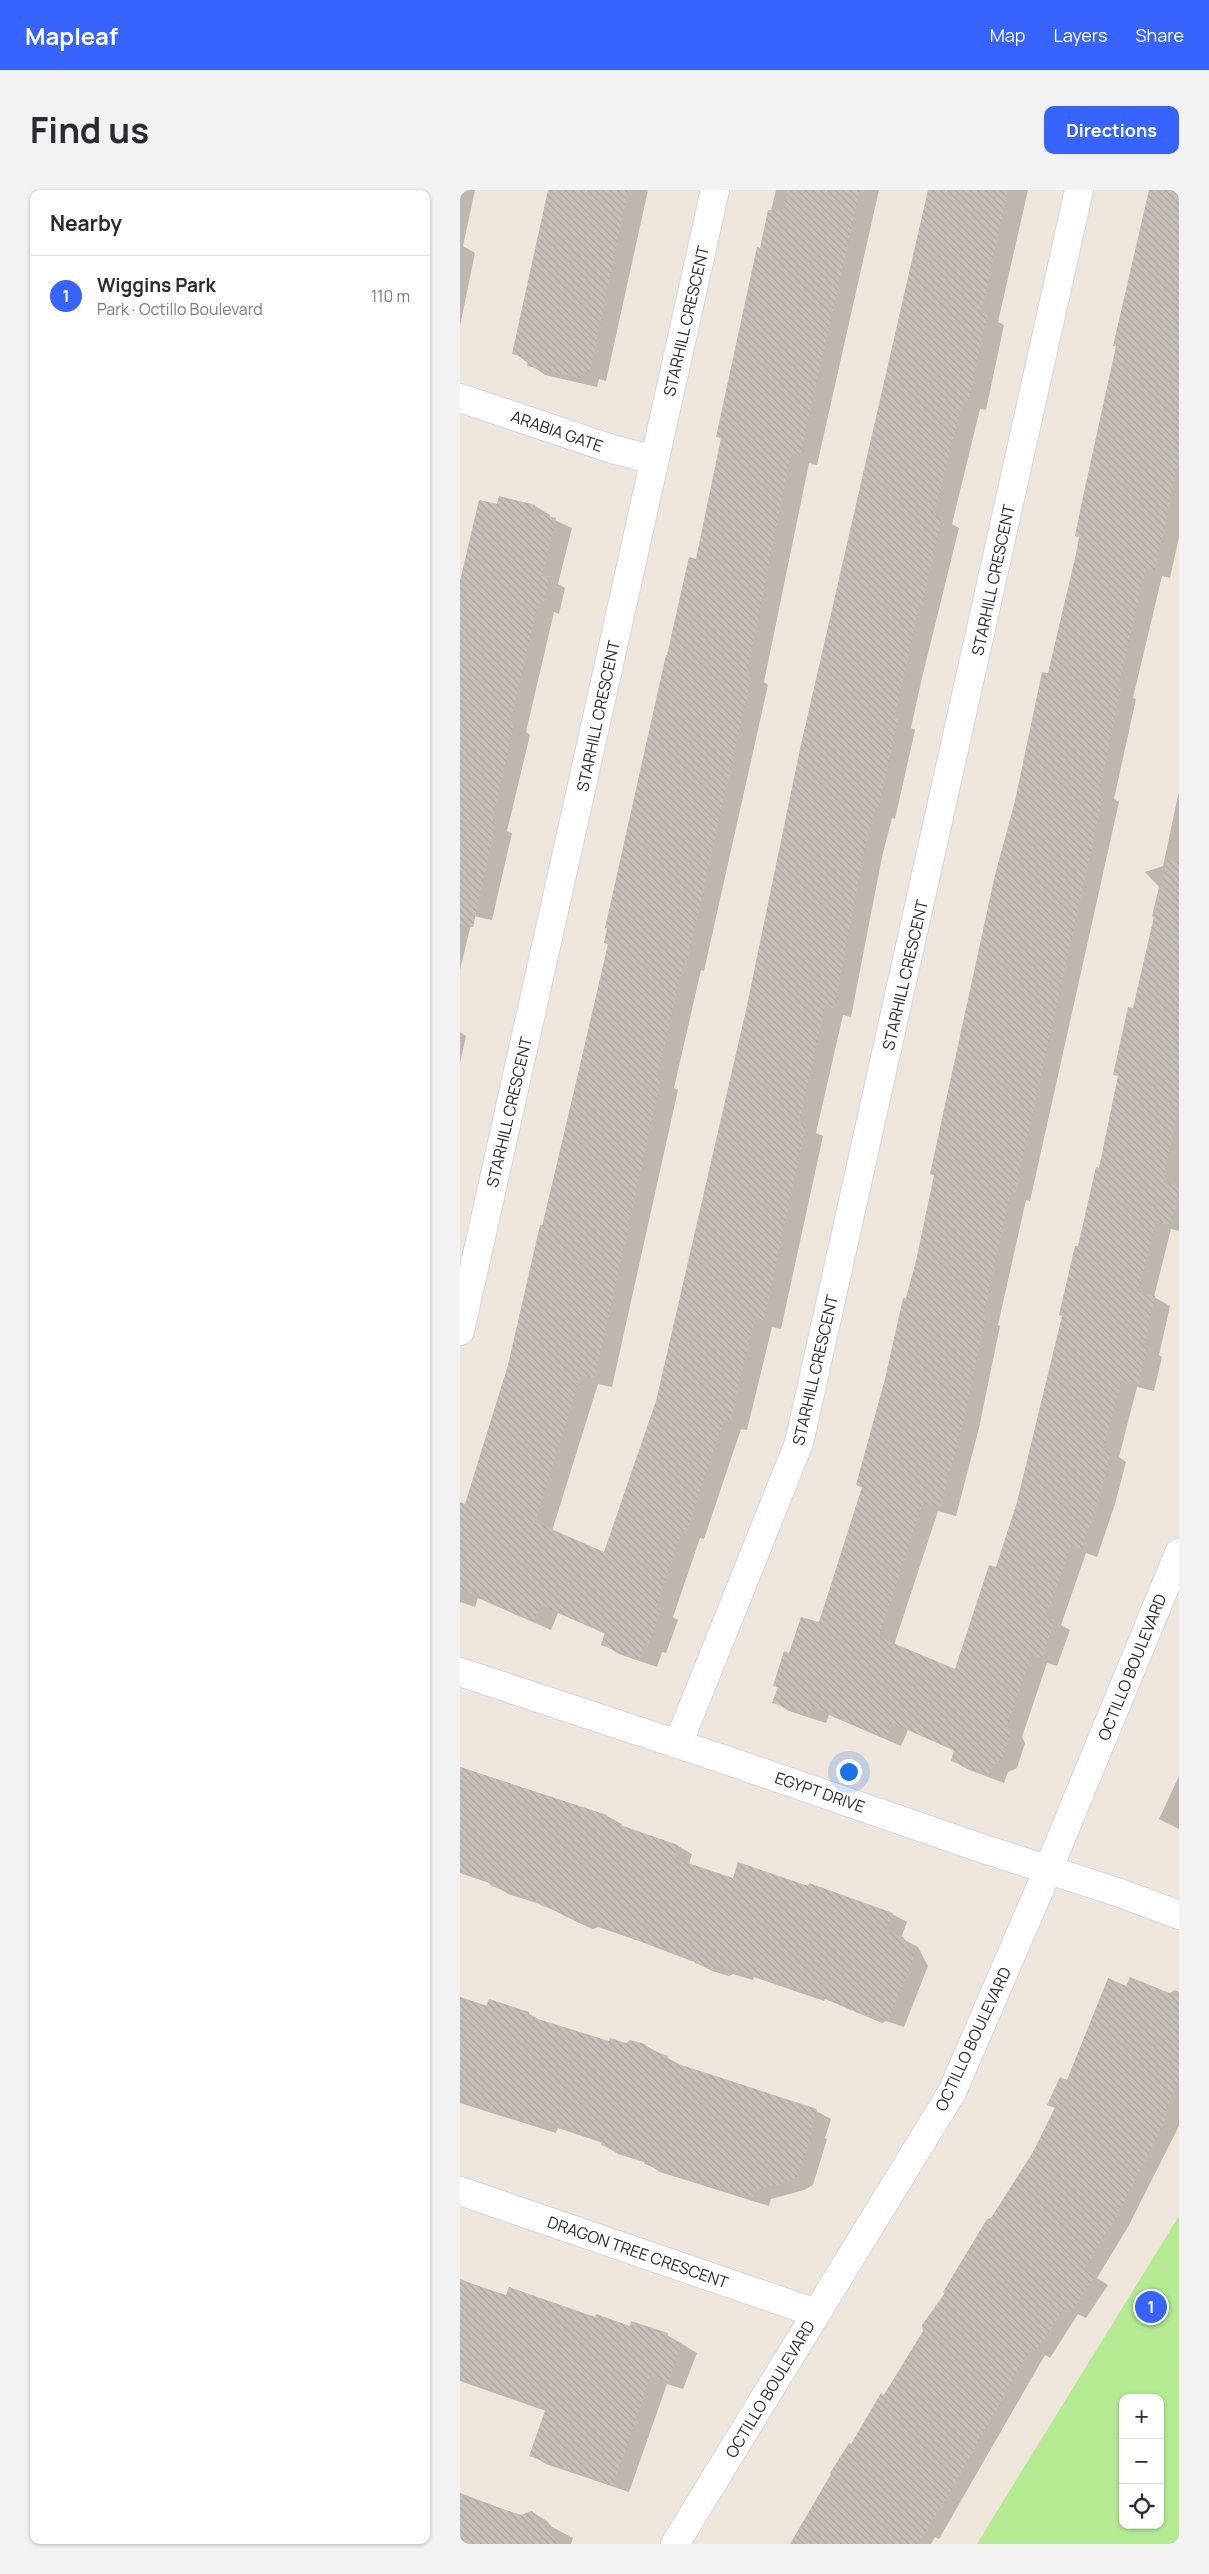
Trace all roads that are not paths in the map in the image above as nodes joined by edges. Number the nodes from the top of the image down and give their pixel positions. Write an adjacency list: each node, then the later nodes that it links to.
1 (715, 190): 4 (street, STARHILL CRESCENT)
2 (1079, 190): 8 (street, STARHILL CRESCENT)
3 (460, 398): 4 (street, ARABIA GATE)
4 (654, 460): 5 (street, STARHILL CRESCENT)
5 (460, 1331)
6 (1179, 1554): 9 (street, OCTILLO BOULEVARD)
7 (460, 1672): 8 (street, EGYPT DRIVE)
8 (678, 1744): 9 (street, EGYPT DRIVE)
9 (1048, 1870): 10 (street, EGYPT DRIVE); 12 (street, OCTILLO BOULEVARD)
10 (1179, 1915)
11 (460, 2191): 12 (street, DRAGON TREE CRESCENT)
12 (816, 2313): 13 (street, OCTILLO BOULEVARD)
13 (675, 2544)

